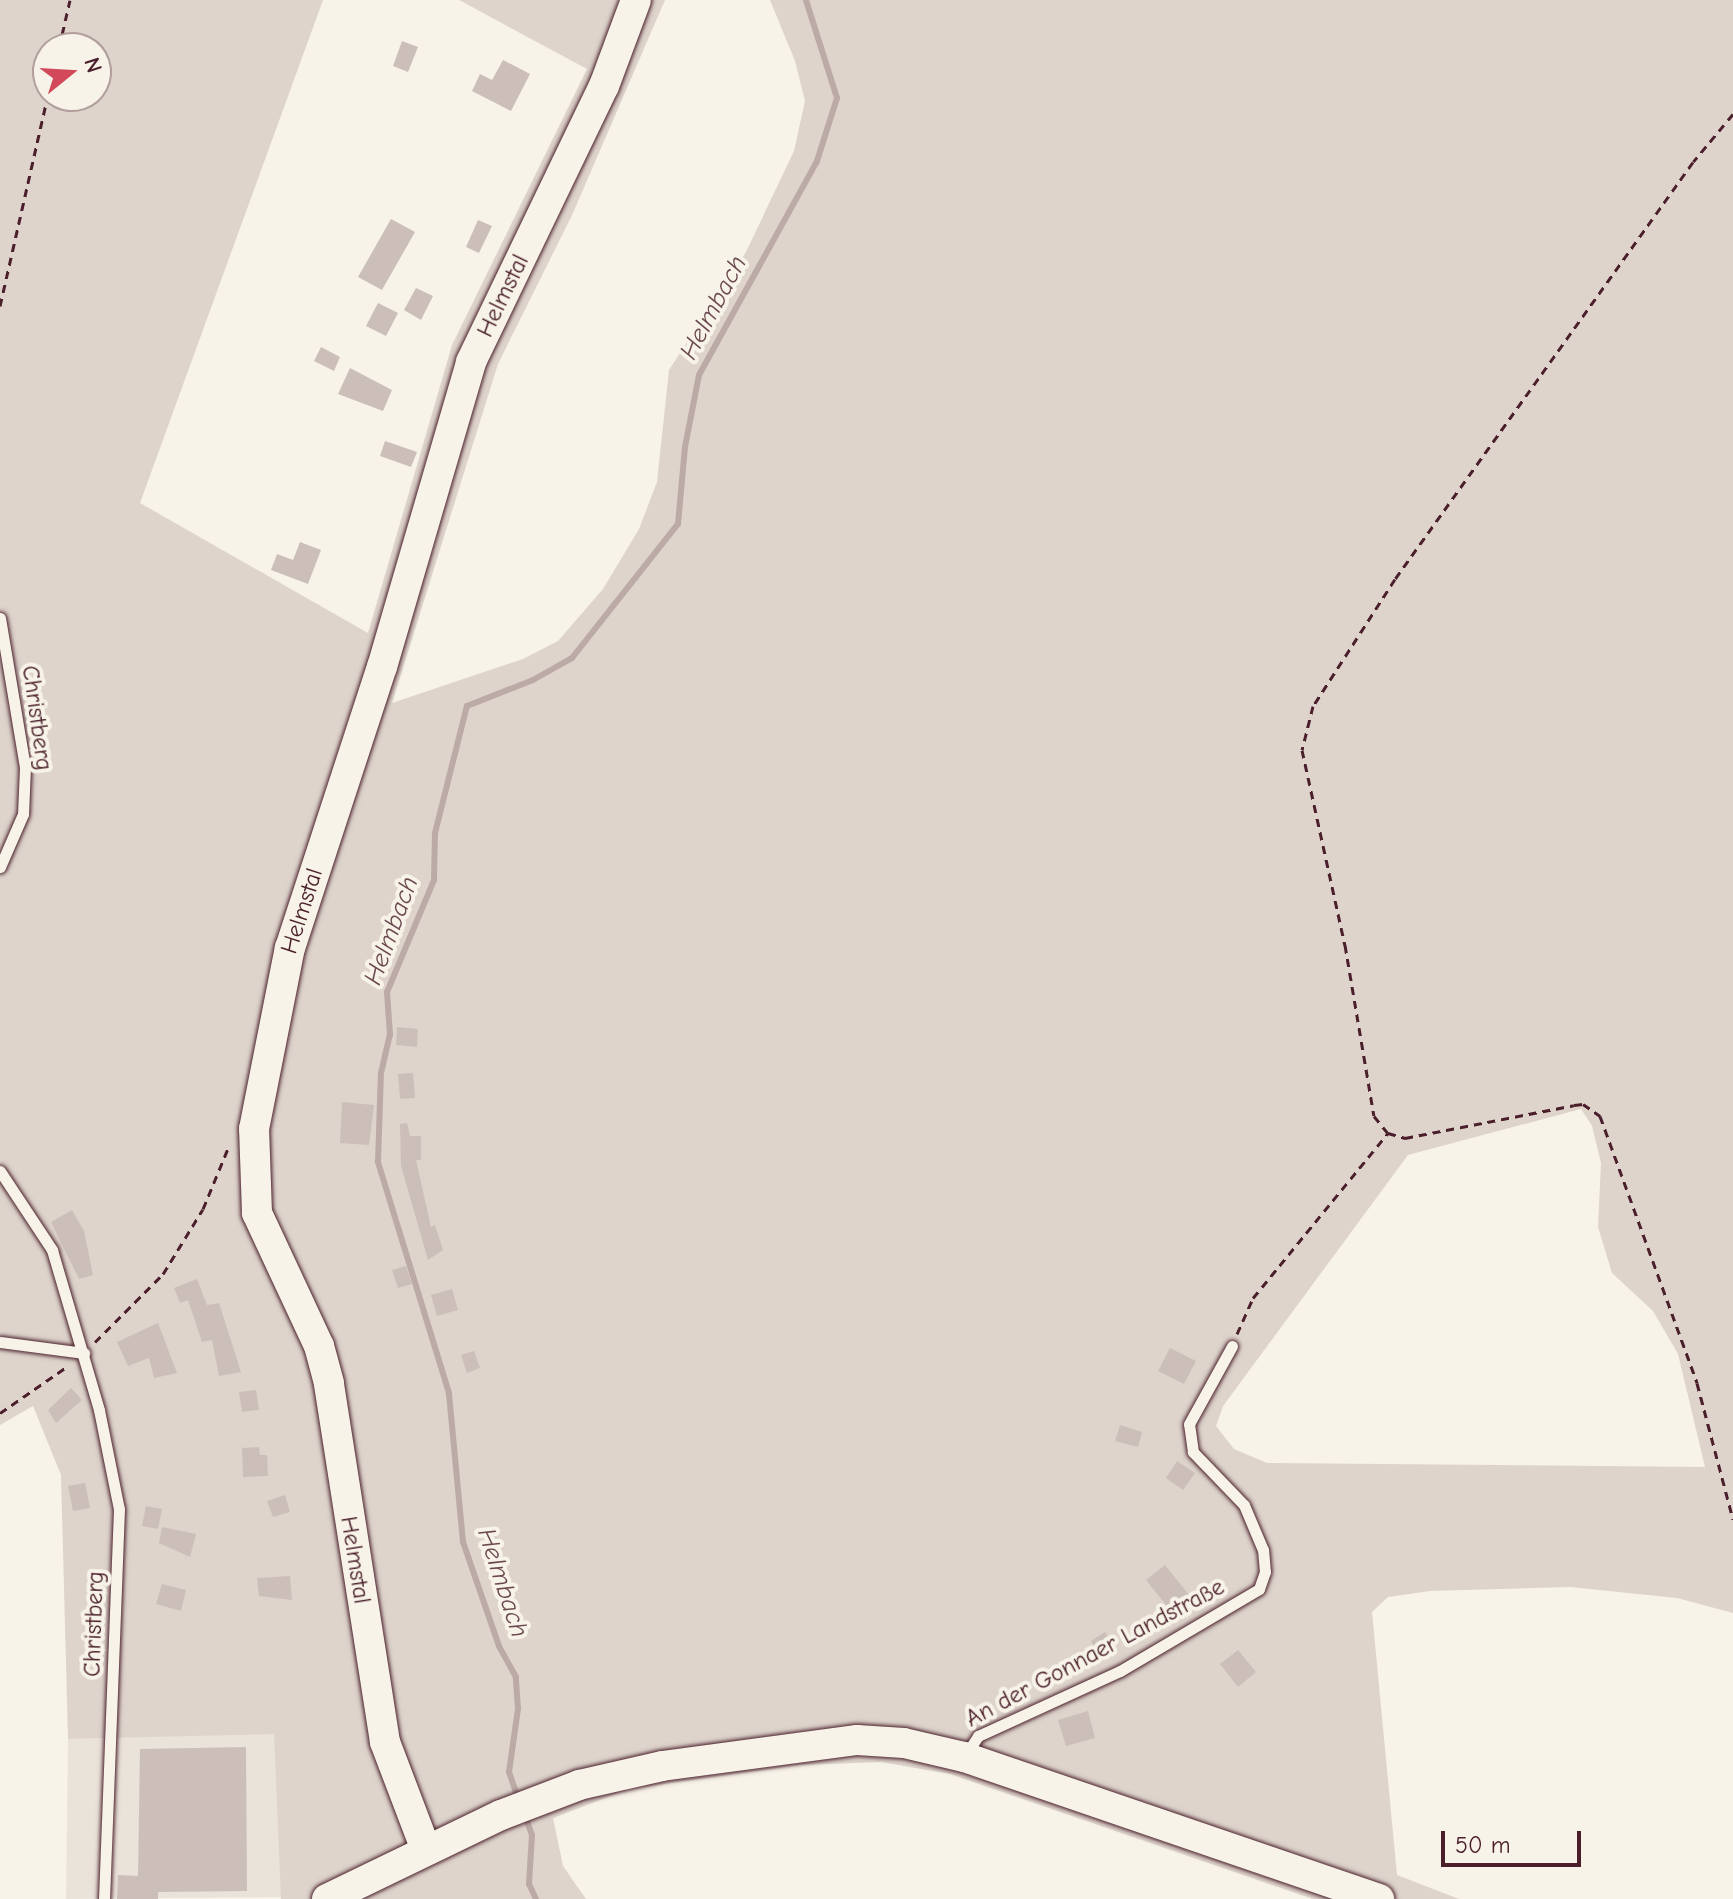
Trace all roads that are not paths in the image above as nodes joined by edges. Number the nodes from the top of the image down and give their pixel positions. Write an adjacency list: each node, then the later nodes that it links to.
1 (636, 0): 9 (main road, Helmstal)
2 (0, 618): 3 (lane, Christberg)
3 (0, 867)
4 (0, 1171): 7 (lane, Christberg)
5 (0, 1342): 7 (lane)
6 (1232, 1346): 8 (lane, An der Gonnaer Landstraße)
7 (84, 1353): 10 (lane, Christberg)
8 (964, 1757): 9 (main road); 12 (main road)
9 (426, 1850): 11 (main road)
10 (104, 1899)
11 (327, 1899)
12 (1379, 1899)

